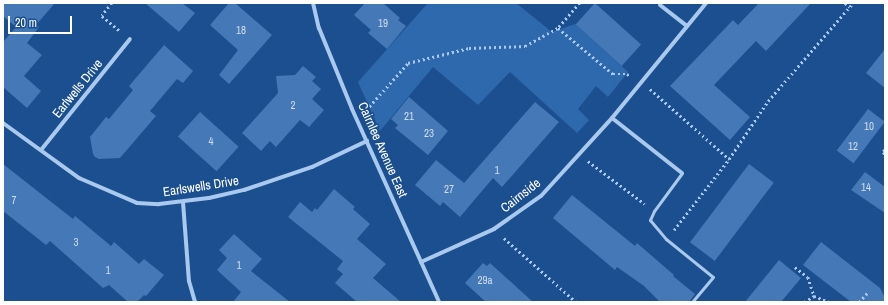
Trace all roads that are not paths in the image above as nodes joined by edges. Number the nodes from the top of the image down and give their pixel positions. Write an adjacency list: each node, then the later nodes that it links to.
1 (312, 3): 8 (street, Cairnlee Avenue East)
2 (706, 3): 4 (street, Cairnside)
3 (660, 5): 4 (street)
4 (687, 26): 6 (street, Cairnside)
5 (130, 39): 9 (street, Earlwells Drive)
6 (612, 118): 10 (street); 12 (street, Cairnside)
7 (3, 124): 9 (street, Earlswells Drive)
8 (367, 141): 11 (street, Earlswells Drive); 12 (street, Cairnlee Avenue East)
9 (42, 150): 11 (street, Earlswells Drive)
10 (682, 173): 15 (lane)
11 (183, 202): 13 (street)
12 (421, 262): 14 (street, Cairnlee Avenue East)
13 (195, 302)
14 (439, 302)
15 (692, 302)

